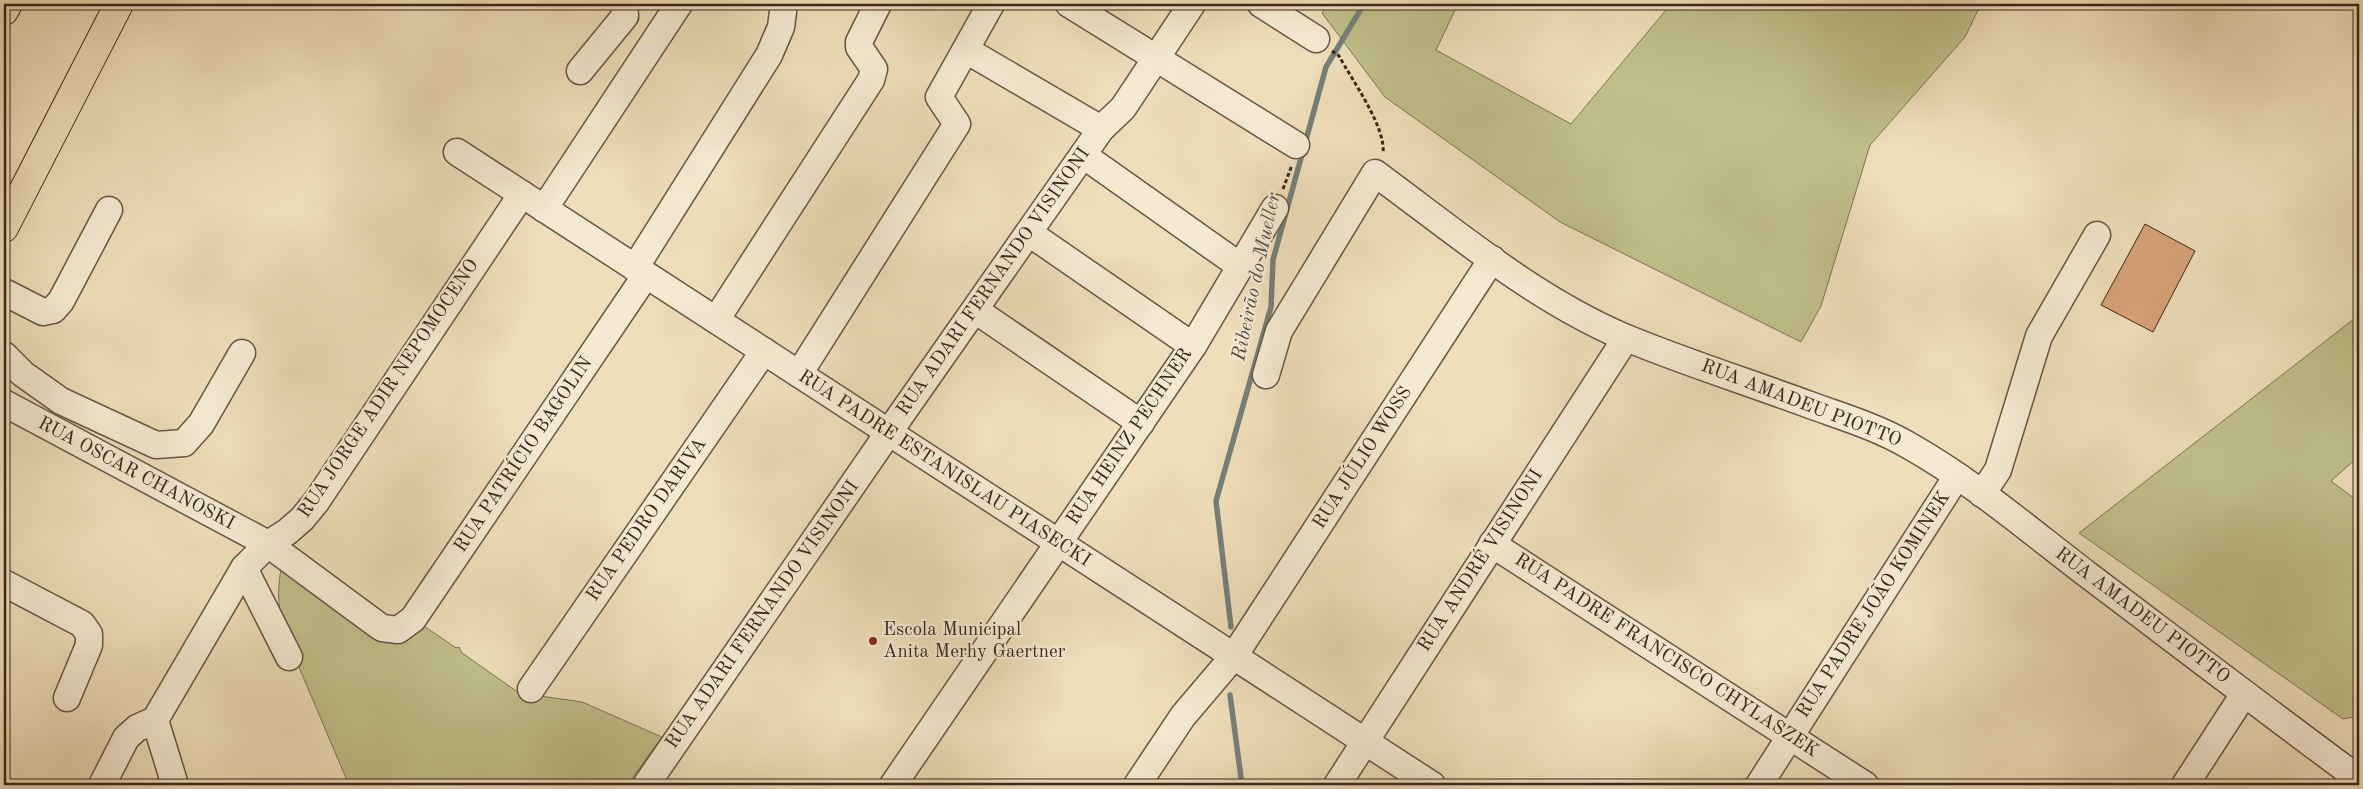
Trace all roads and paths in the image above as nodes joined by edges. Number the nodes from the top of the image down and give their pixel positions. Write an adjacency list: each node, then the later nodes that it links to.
1 (8, 4): 11 (main road)
2 (119, 4): 26 (main road)
3 (624, 4): 16 (street)
4 (679, 4): 24 (street)
5 (784, 4): 31 (street, RUA PATRÍCIO BAGOLIN)
6 (878, 4): 34 (street)
7 (991, 4): 13 (street)
8 (1068, 4): 15 (street)
9 (1192, 4): 15 (street, RUA ADARI FERNANDO VISINONI)
10 (1261, 4): 12 (street)
11 (4, 11)
12 (1316, 39)
13 (966, 50): 17 (street); 40 (street)
14 (1339, 56): 21 (path)
15 (1155, 59): 17 (street, RUA ADARI FERNANDO VISINONI); 18 (street)
16 (580, 71)
17 (1101, 129): 20 (street, RUA ADARI FERNANDO VISINONI)
18 (1296, 145): 23 (path)
19 (457, 152): 22 (street, RUA PADRE ESTANISLAU PIASECKI)
20 (1083, 155): 27 (street, RUA ADARI FERNANDO VISINONI); 30 (street)
21 (1375, 172): 29 (street, RUA AMADEU PIOTTO); 41 (street)
22 (522, 194): 24 (street, RUA PADRE ESTANISLAU PIASECKI); 48 (street, RUA JORGE ADIR NEPOMOCENO)
23 (1275, 208): 30 (street, RUA HEINZ PECHNER)
24 (544, 209): 31 (street, RUA PADRE ESTANISLAU PIASECKI)
25 (109, 210): 32 (street)
26 (4, 228)
27 (1028, 233): 33 (street, RUA ADARI FERNANDO VISINONI); 36 (street)
28 (2097, 235): 46 (street)
29 (1492, 259): 35 (street, RUA AMADEU PIOTTO); 53 (street, RUA JÚLIO WOSS)
30 (1240, 266): 36 (street, RUA HEINZ PECHNER)
31 (641, 272): 34 (street, RUA PADRE ESTANISLAU PIASECKI); 52 (street, RUA PATRÍCIO BAGOLIN)
32 (4, 292)
33 (975, 310): 43 (street); 44 (street, RUA ADARI FERNANDO VISINONI)
34 (716, 320): 38 (street, RUA PADRE ESTANISLAU PIASECKI)
35 (1626, 338): 45 (street, RUA AMADEU PIOTTO); 49 (street, RUA ANDRÉ VISINONI)
36 (1193, 346): 43 (street, RUA HEINZ PECHNER)
37 (242, 352): 39 (street)
38 (764, 352): 40 (street, RUA PADRE ESTANISLAU PIASECKI); 55 (street, RUA PEDRO DARIVA)
39 (4, 355)
40 (799, 374): 44 (street, RUA PADRE ESTANISLAU PIASECKI)
41 (1266, 375)
42 (4, 403): 48 (street, RUA OSCAR CHANOSKI)
43 (1141, 423): 47 (street, RUA HEINZ PECHNER)
44 (889, 432): 47 (street, RUA PADRE ESTANISLAU PIASECKI); 64 (street, RUA ADARI FERNANDO VISINONI)
45 (1957, 476): 46 (street, RUA AMADEU PIOTTO); 59 (street, RUA PADRE JOÃO KOMINEK)
46 (1982, 494): 56 (street, RUA AMADEU PIOTTO)
47 (1059, 542): 53 (street, RUA PADRE ESTANISLAU PIASECKI); 65 (street, RUA HEINZ PECHNER)
48 (268, 544): 50 (street, RUA JORGE ADIR NEPOMOCENO); 52 (street, RUA OSCAR CHANOSKI)
49 (1492, 544): 59 (street, RUA PADRE FRANCISCO CHYLASZEK); 60 (street, RUA ANDRÉ VISINONI)
50 (244, 568): 54 (street); 58 (street, RUA JORGE ADIR NEPOMOCENO)
51 (4, 583): 57 (street)
52 (398, 630)
53 (1234, 656): 60 (street, RUA PADRE ESTANISLAU PIASECKI); 66 (street, RUA JÚLIO WOSS)
54 (289, 657)
55 (531, 689)
56 (2244, 694): 61 (street, RUA AMADEU PIOTTO); 71 (street)
57 (67, 698)
58 (155, 720): 62 (street); 63 (street)
59 (1790, 737): 69 (street, RUA PADRE JOÃO KOMINEK); 70 (street, RUA PADRE FRANCISCO CHYLASZEK)
60 (1365, 742): 67 (street, RUA ANDRÉ VISINONI); 68 (street, RUA PADRE ESTANISLAU PIASECKI)
61 (2359, 779)
62 (102, 785)
63 (175, 785)
64 (646, 785)
65 (893, 785)
66 (1137, 785)
67 (1337, 785)
68 (1432, 785)
69 (1759, 785)
70 (1865, 785)
71 (2185, 785)

